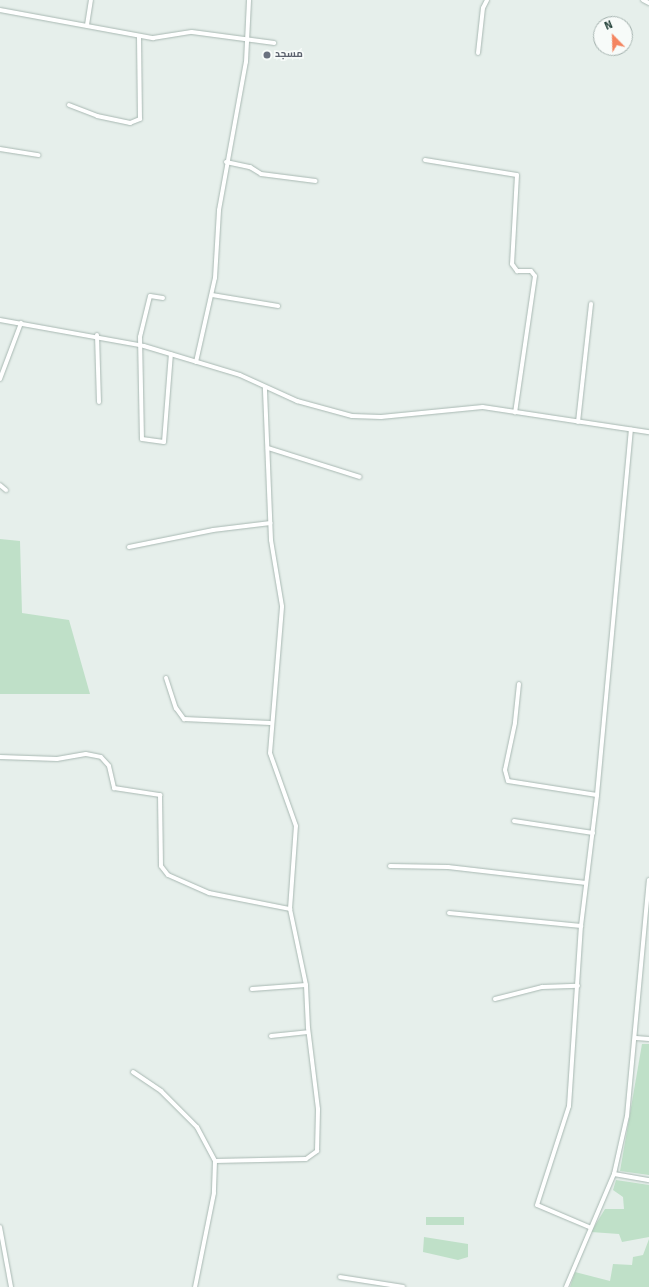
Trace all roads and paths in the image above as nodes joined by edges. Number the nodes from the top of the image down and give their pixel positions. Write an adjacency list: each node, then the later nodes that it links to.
1 (91, 0): 7 (street)
2 (249, 0): 9 (street)
3 (487, 0): 11 (street)
4 (643, 0): 5 (street)
5 (649, 3)
6 (0, 10): 7 (street)
7 (87, 25): 8 (street)
8 (139, 36): 9 (street); 12 (street)
9 (248, 38): 10 (street); 16 (street)
10 (274, 43)
11 (478, 53)
12 (69, 105)
13 (0, 149): 14 (street)
14 (39, 155)
15 (425, 160): 31 (street)
16 (226, 162): 17 (street); 18 (street)
17 (316, 181)
18 (212, 295): 21 (street); 27 (street)
19 (163, 298): 25 (street)
20 (591, 304): 32 (street)
21 (278, 306)
22 (0, 320): 23 (street)
23 (21, 323): 24 (street); 28 (street)
24 (97, 335): 25 (street); 30 (street)
25 (140, 345): 26 (street); 26 (street)
26 (171, 354): 27 (street)
27 (196, 362): 29 (street)
28 (0, 379)
29 (265, 388): 31 (street); 35 (street)
30 (99, 402)
31 (515, 413): 32 (street)
32 (578, 422): 33 (street)
33 (631, 430): 34 (street); 45 (street)
34 (649, 432)
35 (268, 448): 36 (street); 39 (street)
36 (360, 477)
37 (0, 485): 38 (street)
38 (6, 490)
39 (272, 523): 40 (street); 43 (street)
40 (129, 547)
41 (166, 678): 43 (street)
42 (519, 684): 45 (street)
43 (270, 723): 51 (street)
44 (0, 757): 51 (street)
45 (597, 795): 47 (street)
46 (514, 821): 47 (street)
47 (593, 833): 50 (street)
48 (390, 866): 50 (street)
49 (649, 880): 54 (street)
50 (586, 883): 53 (street)
51 (290, 909): 55 (street)
52 (449, 913): 53 (street)
53 (581, 926): 56 (street)
54 (647, 932): 61 (street)
55 (306, 985): 57 (street); 59 (street)
56 (578, 986): 58 (street); 68 (street)
57 (252, 989)
58 (496, 999)
59 (308, 1032): 60 (street); 64 (street)
60 (271, 1036)
61 (636, 1038): 62 (street); 65 (street)
62 (649, 1039)
63 (133, 1072): 64 (street)
64 (214, 1161): 71 (street)
65 (614, 1174): 66 (street); 68 (street)
66 (649, 1180)
67 (0, 1227): 70 (street)
68 (589, 1227): 73 (street)
69 (340, 1277): 72 (street)
70 (11, 1287)
71 (196, 1287)
72 (403, 1287)
73 (566, 1287)

